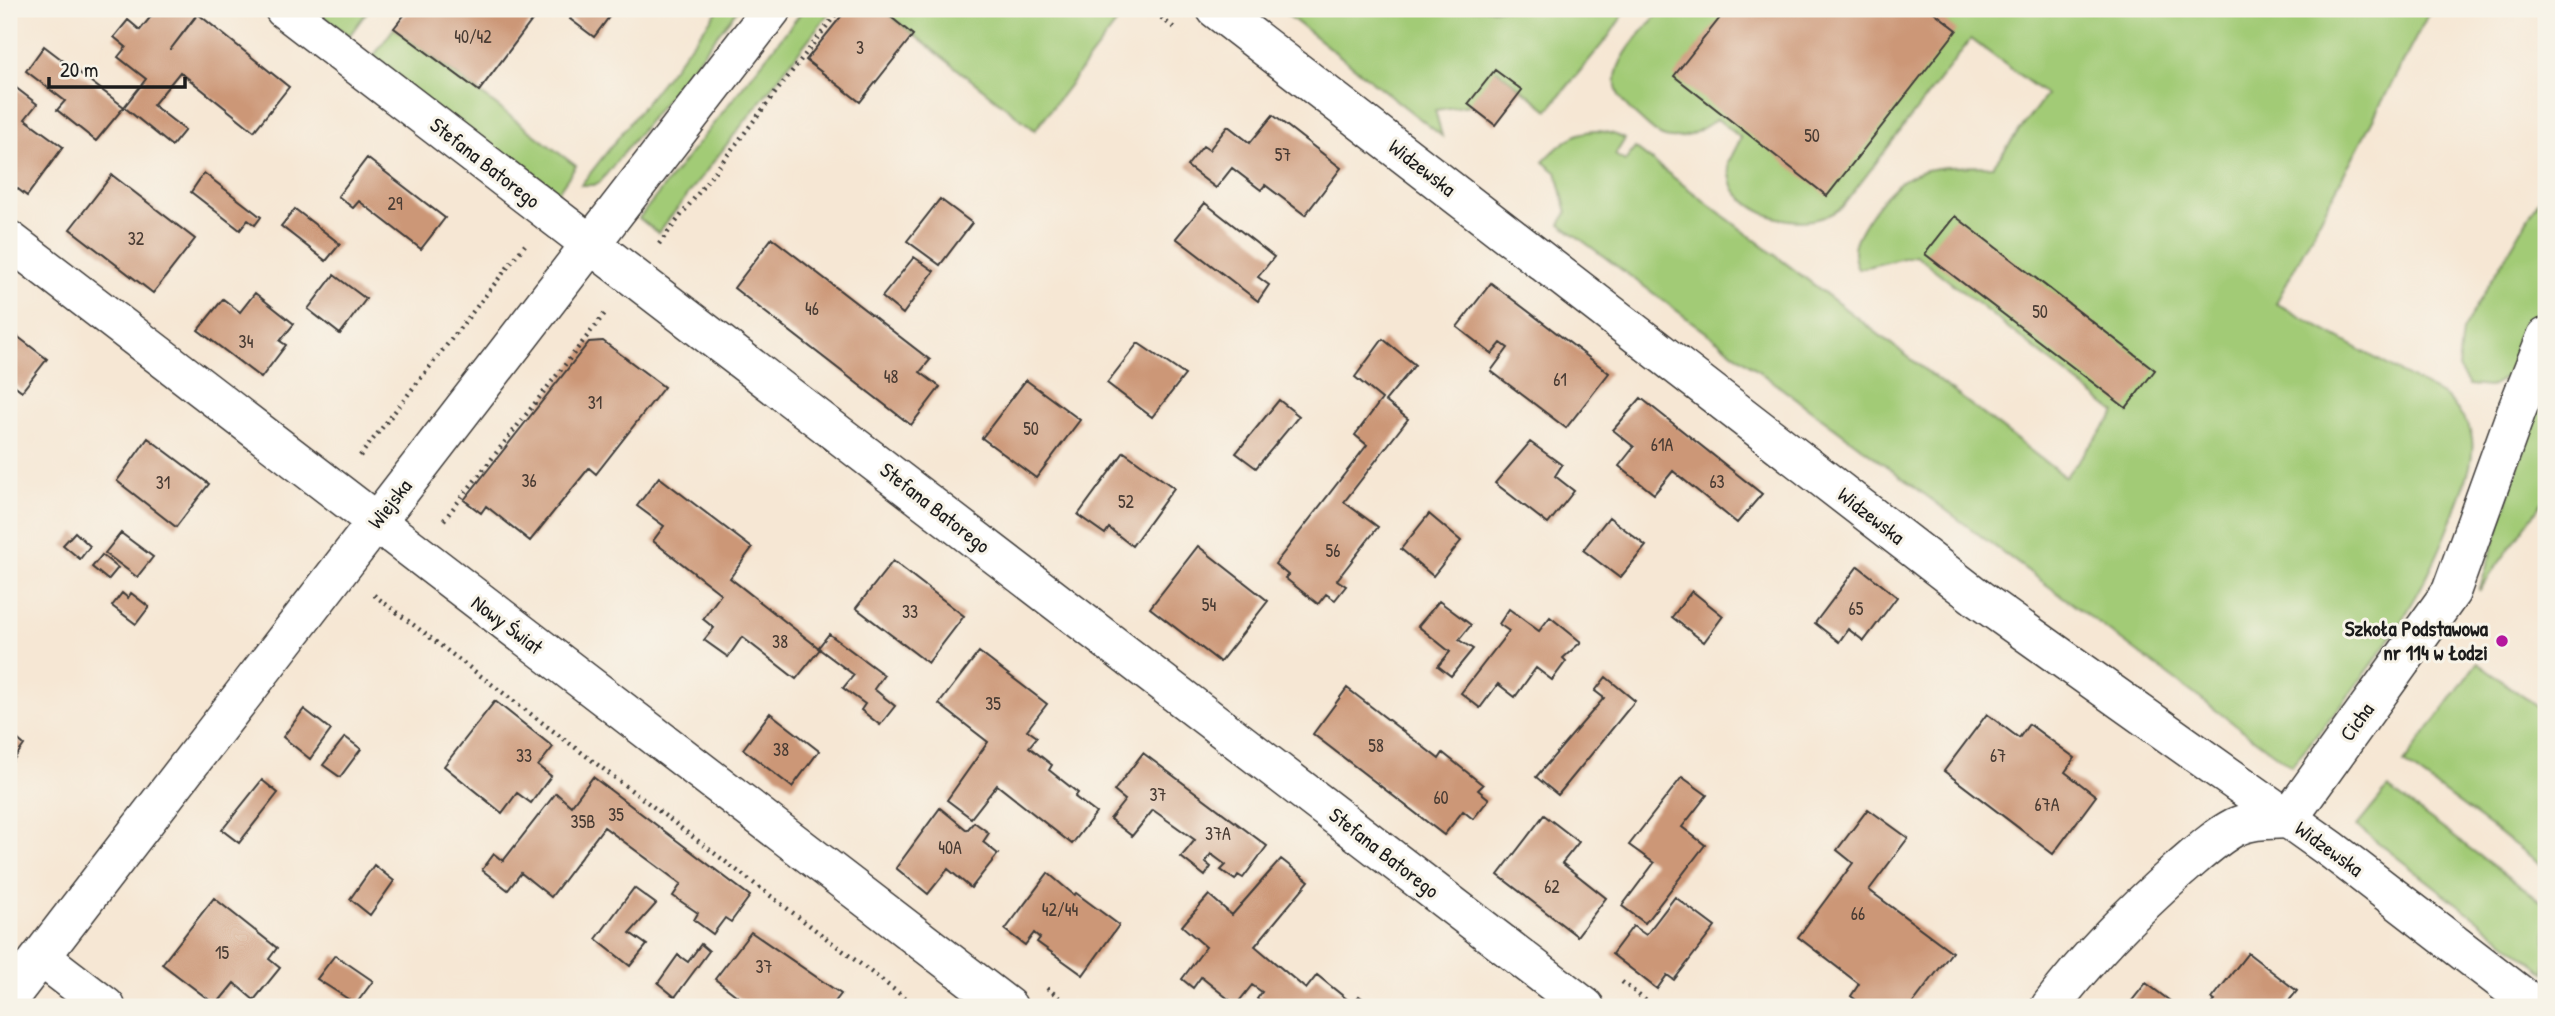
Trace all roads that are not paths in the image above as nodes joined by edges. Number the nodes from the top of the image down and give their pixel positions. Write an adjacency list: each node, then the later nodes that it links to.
1 (284, 9): 5 (street, Stefana Batorego)
2 (772, 9): 5 (street, Wiejska)
3 (1216, 9): 8 (street, Widzewska)
4 (9, 240): 7 (street, Nowy Świat)
5 (590, 243): 7 (street, Wiejska); 13 (street, Stefana Batorego)
6 (2546, 337): 8 (street, Cicha)
7 (375, 523): 9 (street, Wiejska); 12 (street, Nowy Świat)
8 (2288, 819): 14 (street); 15 (street, Widzewska)
9 (41, 957): 10 (street, Wiejska); 11 (street)
10 (9, 998)
11 (106, 1007)
12 (1008, 1007)
13 (1585, 1007)
14 (2050, 1007)
15 (2536, 1007)

